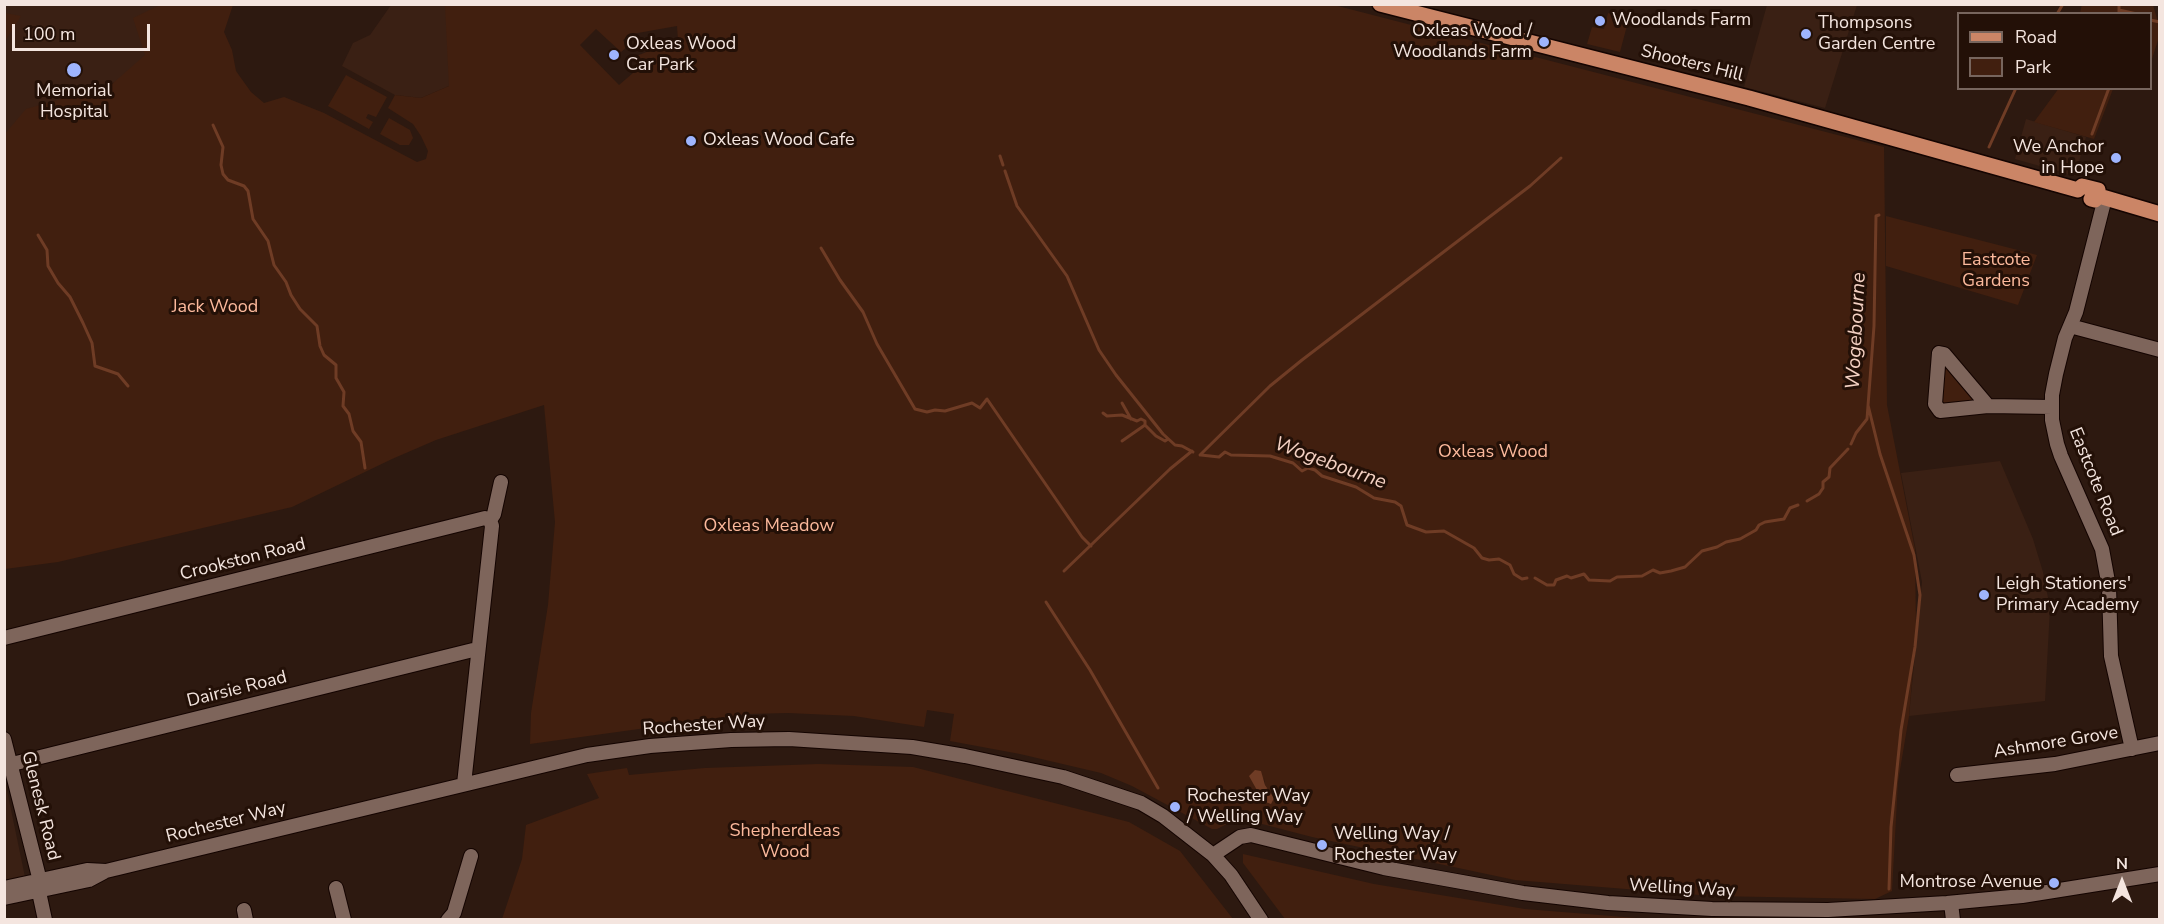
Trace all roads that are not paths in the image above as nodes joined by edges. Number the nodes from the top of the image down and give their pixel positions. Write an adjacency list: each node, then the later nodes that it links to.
1 (1380, 4): 2 (main road, Shooters Hill)
2 (2102, 197): 3 (main road); 4 (street, Eastcote Road)
3 (2160, 214)
4 (2070, 326): 5 (street); 7 (street, Eastcote Road)
5 (2160, 350)
6 (1988, 406): 6 (street); 7 (street)
7 (2052, 407): 14 (street, Eastcote Road)
8 (501, 482): 9 (street)
9 (490, 520): 10 (street, Crookston Road); 11 (street)
10 (4, 638)
11 (477, 649): 15 (street, Dairsie Road); 17 (street)
12 (4, 739): 15 (street, Glenesk Road)
13 (2160, 743): 14 (street, Ashmore Grove)
14 (2132, 749): 16 (street, Ashmore Grove)
15 (7, 765): 21 (street, Glenesk Road)
16 (1958, 775)
17 (464, 784): 18 (street, Rochester Way); 21 (street, Rochester Way)
18 (1213, 855): 25 (street, Welling Way); 29 (street, Rochester Way)
19 (471, 856): 28 (street)
20 (2160, 874): 25 (street, Welling Way)
21 (40, 886): 22 (street, Rochester Way); 24 (street, Rochester Way); 26 (street, Glenesk Road)
22 (4, 888)
23 (336, 888): 27 (street)
24 (4, 898)
25 (1952, 903): 30 (street)
26 (45, 920)
27 (344, 920)
28 (448, 920)
29 (1261, 920)
30 (1953, 920)

